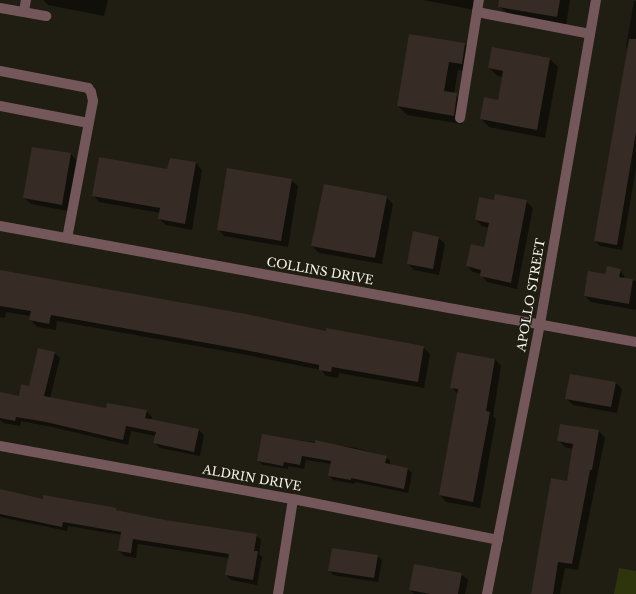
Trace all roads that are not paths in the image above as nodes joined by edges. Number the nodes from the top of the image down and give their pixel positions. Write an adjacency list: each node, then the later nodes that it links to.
1 (26, 0): 5 (street)
2 (479, 0): 6 (street)
3 (596, 0): 8 (street, APOLLO STREET)
4 (0, 8): 5 (street)
5 (24, 11): 7 (street)
6 (477, 12): 8 (street); 11 (street)
7 (46, 16)
8 (590, 34): 15 (street, APOLLO STREET)
9 (0, 71): 12 (street)
10 (0, 106): 12 (street)
11 (460, 118)
12 (88, 123): 14 (street)
13 (0, 226): 14 (street, COLLINS DRIVE)
14 (67, 238): 15 (street, COLLINS DRIVE)
15 (540, 324): 16 (street, COLLINS DRIVE); 19 (street, APOLLO STREET)
16 (636, 342)
17 (0, 446): 18 (street, ALDRIN DRIVE)
18 (293, 499): 19 (street, ALDRIN DRIVE); 20 (street)
19 (498, 540): 21 (street, APOLLO STREET)
20 (278, 594)
21 (487, 594)

